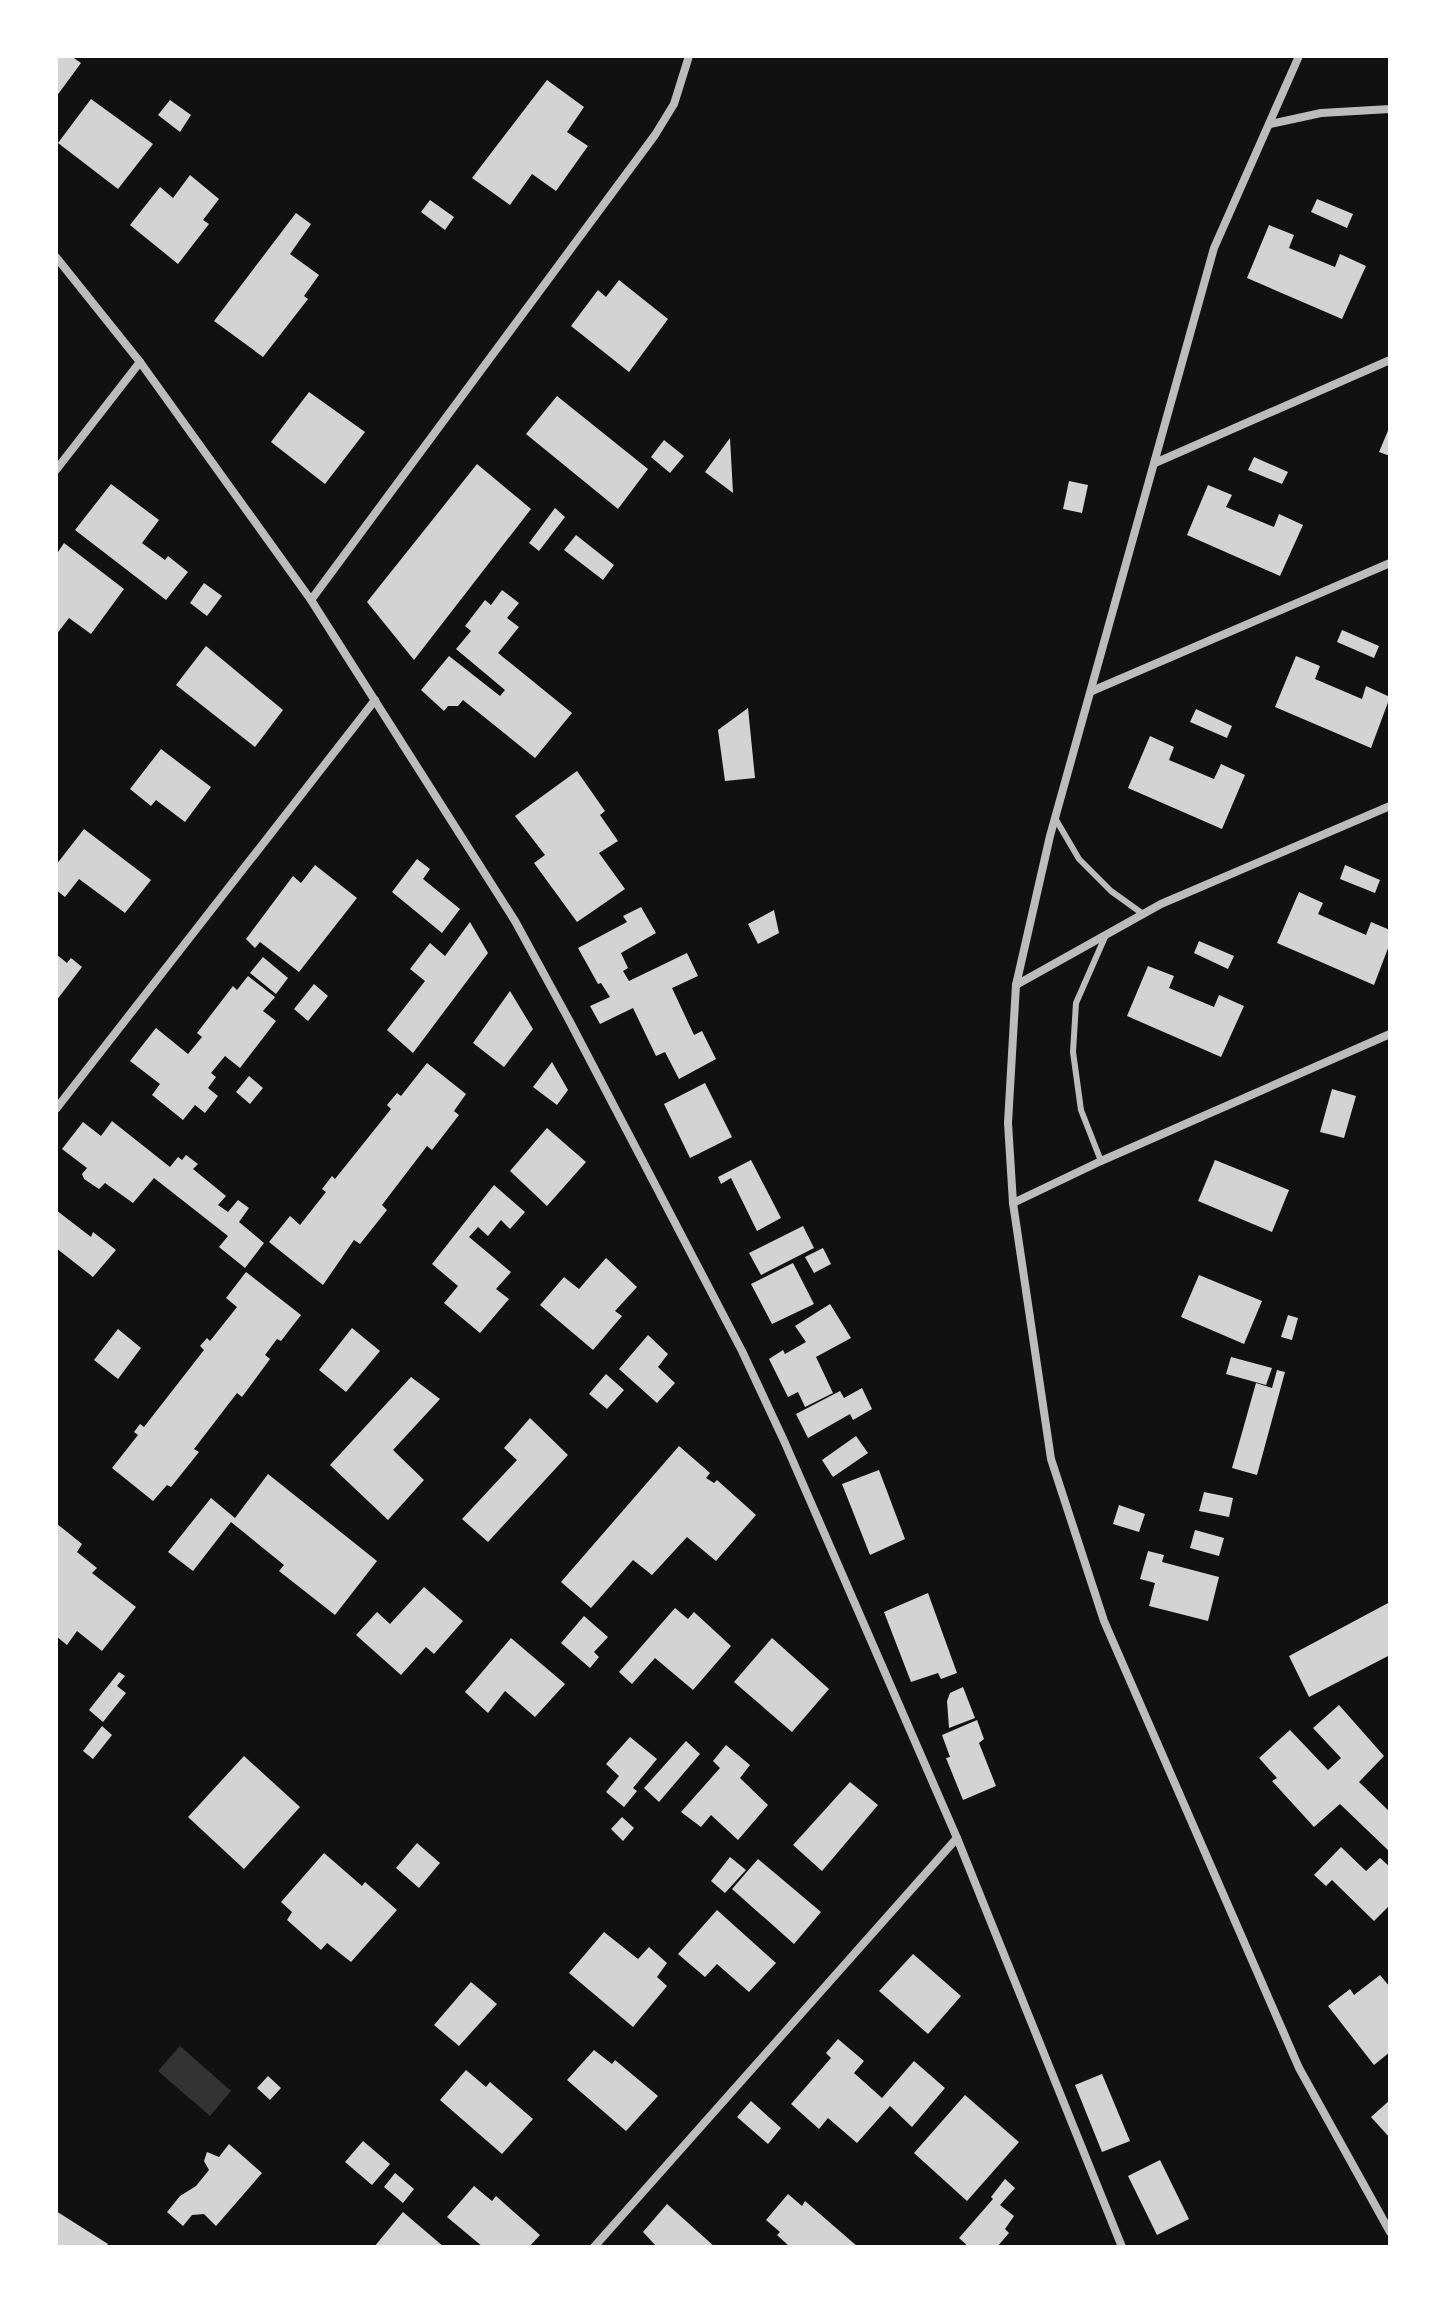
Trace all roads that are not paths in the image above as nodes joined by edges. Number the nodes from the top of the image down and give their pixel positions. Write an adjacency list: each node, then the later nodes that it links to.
1 (689, 56): 11 (street)
2 (1299, 56): 4 (street)
3 (1390, 109): 4 (street)
4 (1270, 124): 8 (street)
5 (56, 257): 7 (street)
6 (1390, 360): 8 (street)
7 (140, 362): 9 (street); 11 (street)
8 (1155, 463): 12 (street)
9 (56, 470)
10 (1390, 563): 12 (street)
11 (311, 600): 13 (street)
12 (1092, 691): 15 (street)
13 (375, 700): 20 (street); 23 (street)
14 (1390, 806): 16 (street)
15 (1055, 818): 16 (lane); 18 (street)
16 (1143, 915): 17 (street)
17 (1105, 937): 18 (street); 21 (lane)
18 (1016, 985): 22 (street)
19 (1390, 1034): 21 (street)
20 (56, 1109)
21 (1101, 1161): 22 (street)
22 (1013, 1203): 24 (street)
23 (957, 1838): 25 (street); 26 (street)
24 (1390, 2232)
25 (594, 2247)
26 (1122, 2247)

